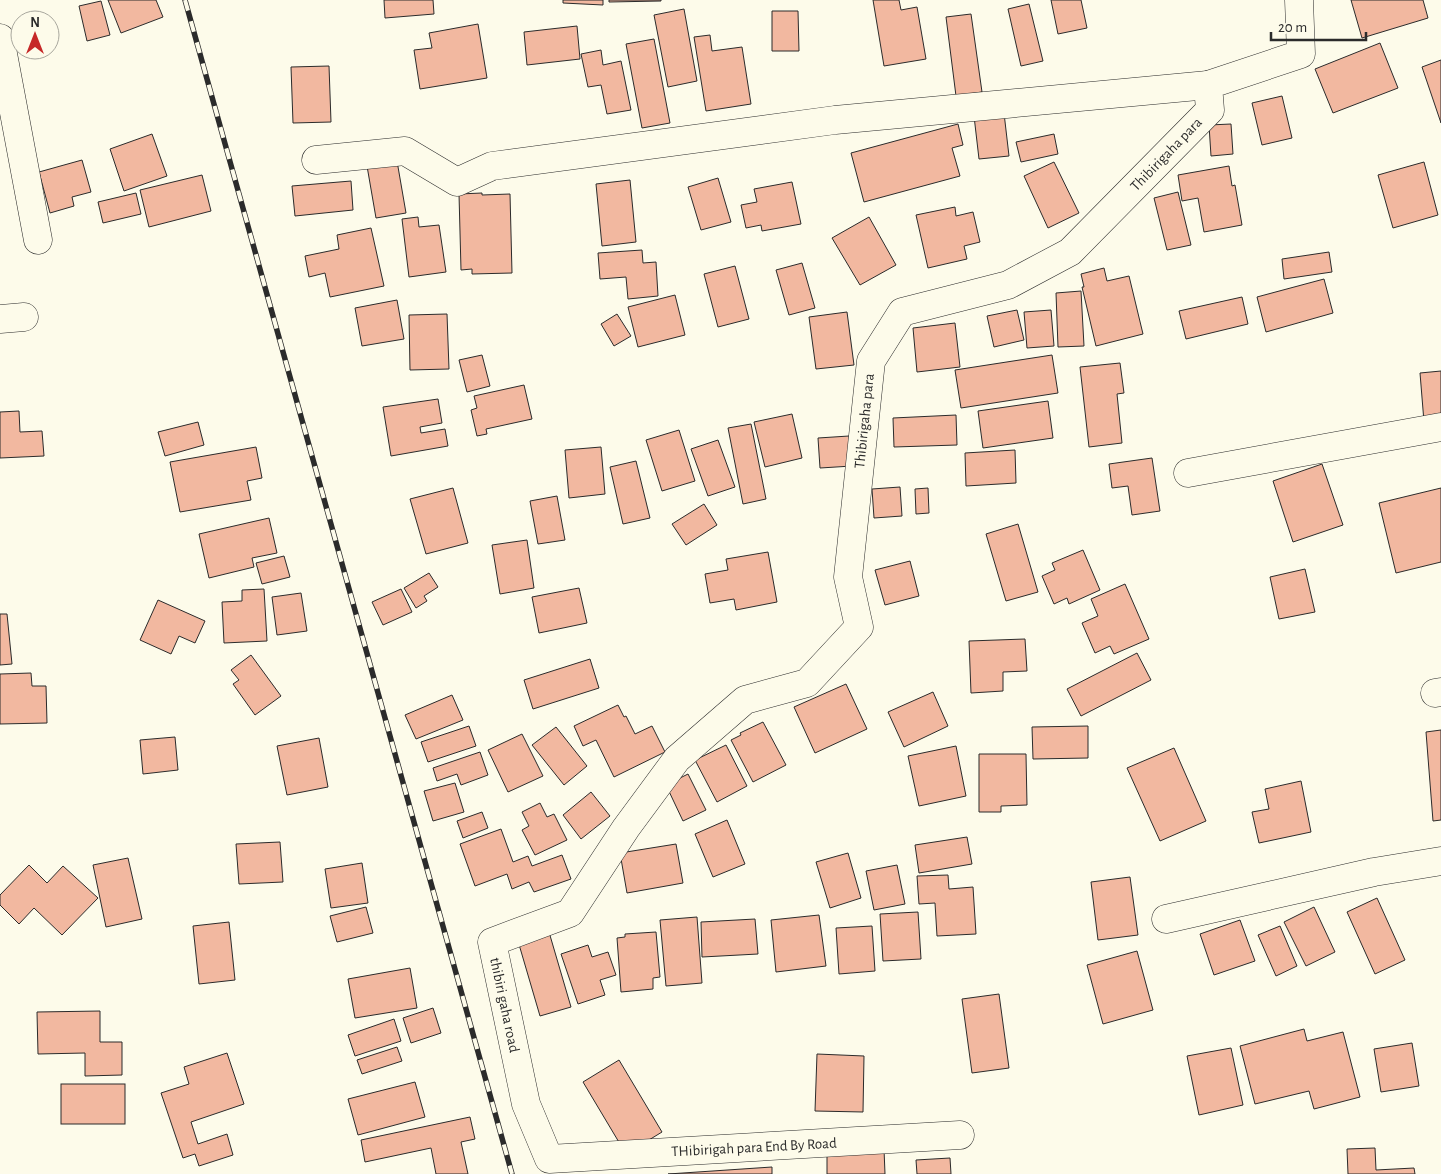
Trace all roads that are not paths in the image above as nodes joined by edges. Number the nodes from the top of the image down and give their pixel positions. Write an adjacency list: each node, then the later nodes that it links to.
1 (1300, 0): 3 (street)
2 (0, 38): 5 (street)
3 (1208, 85): 4 (street); 8 (street, Thibirigaha para)
4 (316, 160)
5 (38, 240)
6 (1441, 427): 7 (street)
7 (1188, 473)
8 (626, 828): 12 (street, thibiri gaha road)
9 (1441, 861): 10 (street)
10 (1166, 919)
11 (960, 1135): 12 (street, THibirigah para End By Road)
12 (549, 1159)

